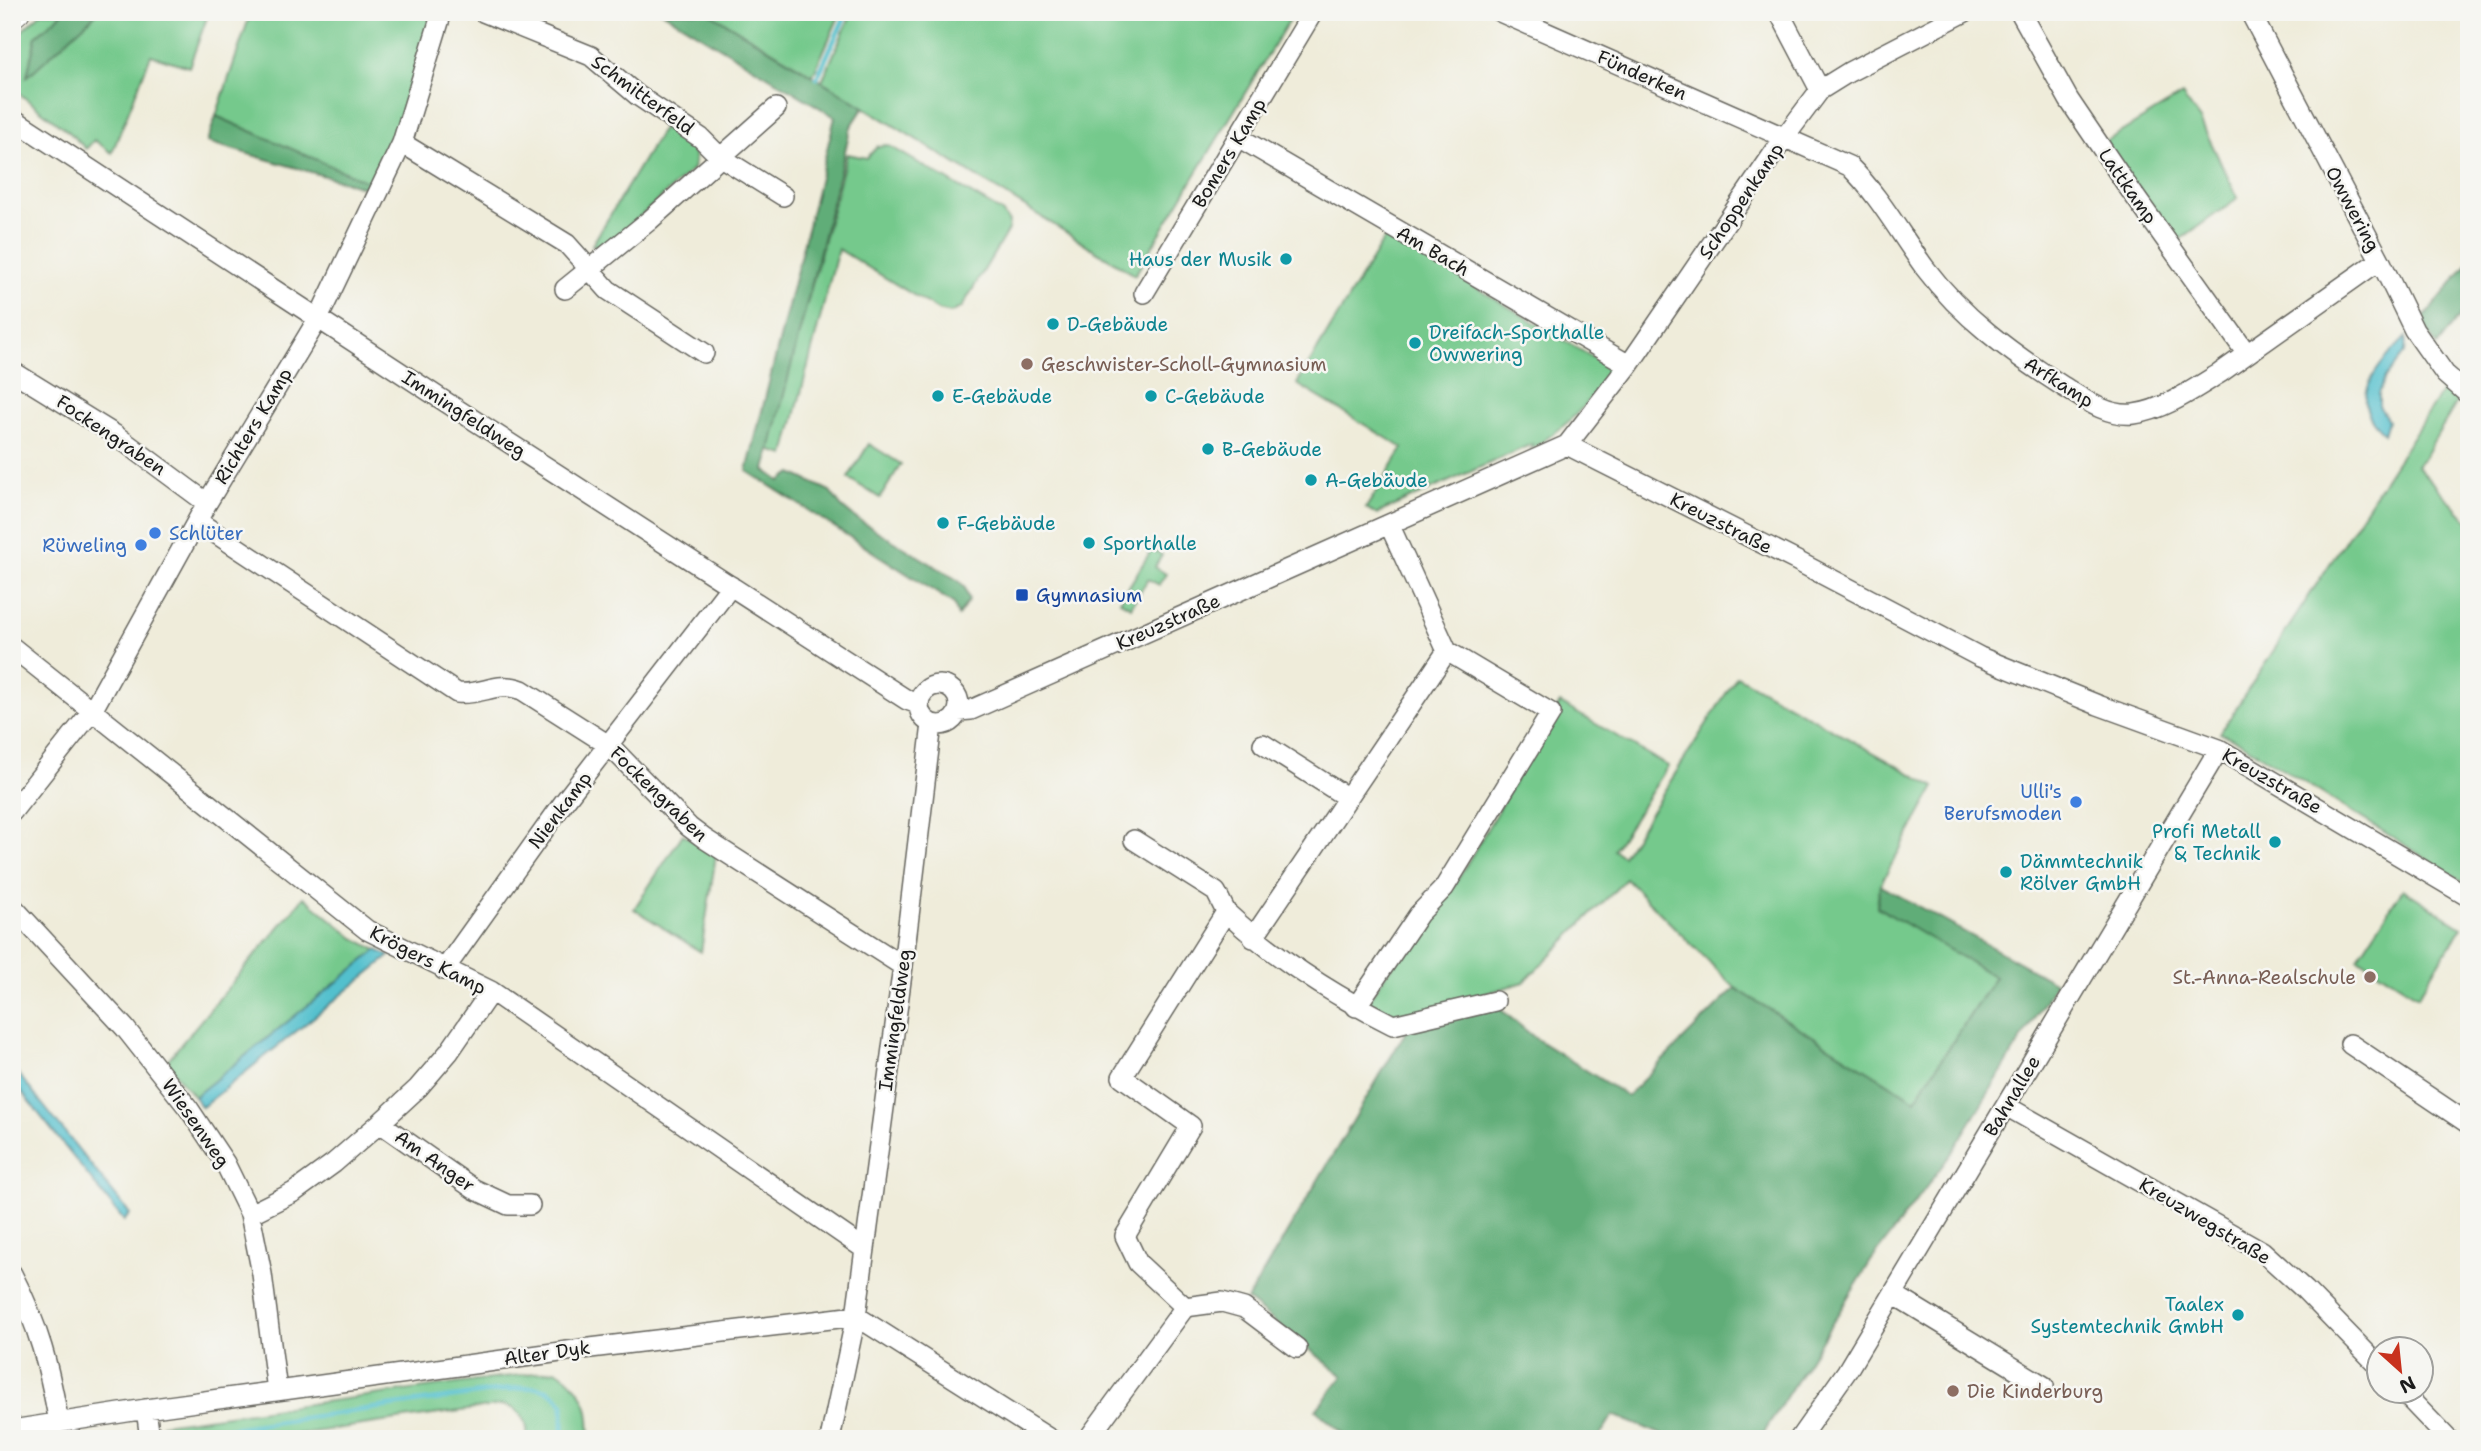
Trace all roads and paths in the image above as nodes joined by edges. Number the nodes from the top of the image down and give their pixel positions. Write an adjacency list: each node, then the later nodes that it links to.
1 (18, 12): 10 (street)
2 (442, 12): 16 (street, Richters Kamp)
3 (483, 12): 17 (street, Schmitterfeld)
4 (1313, 12): 14 (street, Bomers Kamp)
5 (1500, 12): 15 (street, Fünderken)
6 (1779, 12): 11 (street)
7 (1965, 12): 11 (street, Schoppenkamp)
8 (2020, 12): 25 (street, Lattkamp)
9 (2250, 12): 19 (street, Owwering)
10 (12, 17)
11 (1820, 90): 15 (street, Schoppenkamp)
12 (776, 108): 17 (street)
13 (12, 118): 23 (street, Immingfeldweg)
14 (1238, 137): 22 (street, Bomers Kamp); 26 (street, Am Bach)
15 (1784, 138): 25 (street, Arfkamp); 26 (street, Schoppenkamp)
16 (402, 143): 20 (street); 23 (street, Richters Kamp)
17 (719, 156): 18 (street, Schmitterfeld); 20 (street)
18 (783, 196)
19 (2380, 260): 25 (street, Arfkamp); 28 (street, Owwering)
20 (589, 269): 21 (street); 24 (street)
21 (565, 289)
22 (1144, 293)
23 (318, 319): 30 (street, Richters Kamp); 33 (street, Immingfeldweg)
24 (704, 353)
25 (2247, 354)
26 (1629, 365): 29 (street, Schoppenkamp)
27 (12, 372): 30 (street, Fockengraben)
28 (2469, 395)
29 (1567, 445): 32 (street, Kreuzstraße); 42 (street, Kreuzstraße)
30 (207, 503): 31 (street, Richters Kamp)
31 (197, 521): 38 (street, Richters Kamp); 41 (street, Fockengraben)
32 (1390, 526): 35 (street); 37 (street, Kreuzstraße)
33 (731, 586): 36 (street, Immingfeldweg); 41 (street, Nienkamp)
34 (12, 648): 38 (street, Krögers Kamp)
35 (1447, 651): 43 (street); 54 (street)
36 (918, 704): 37 (street); 39 (street)
37 (958, 711): 39 (street)
38 (92, 712): 44 (street, Richters Kamp); 51 (street, Krögers Kamp)
39 (932, 724): 50 (street, Immingfeldweg)
40 (1263, 744): 43 (street)
41 (610, 746): 50 (street, Fockengraben); 51 (street, Nienkamp)
42 (2219, 749): 46 (street, Kreuzstraße); 56 (street, Bahnallee)
43 (1348, 798): 49 (street)
44 (12, 812)
45 (1134, 840): 48 (street)
46 (2469, 897)
47 (12, 906): 60 (street, Wiesenweg)
48 (1226, 912): 49 (street); 64 (street)
49 (1254, 938): 54 (street)
50 (903, 966): 61 (street, Immingfeldweg)
51 (444, 970): 52 (street, Krögers Kamp)
52 (491, 991): 57 (street, Am Anger); 61 (street, Krögers Kamp)
53 (1495, 1001): 54 (street)
54 (1356, 1007)
55 (2350, 1044): 58 (street)
56 (2006, 1106): 63 (street, Bahnallee); 67 (street, Kreuzwegstraße)
57 (380, 1123): 59 (street, Am Anger); 60 (street, Am Anger)
58 (2469, 1124)
59 (530, 1205)
60 (250, 1214): 69 (street, Wiesenweg)
61 (863, 1248): 65 (street, Immingfeldweg)
62 (12, 1274): 72 (street)
63 (1893, 1294): 68 (street); 78 (street, Bahnallee)
64 (1185, 1307): 66 (street); 77 (street)
65 (856, 1315): 69 (street, Alter Dyk); 75 (street, Immingfeldweg); 76 (street)
66 (1297, 1348)
67 (2366, 1353)
68 (2044, 1386)
69 (277, 1391): 71 (street, Alter Dyk)
70 (2417, 1406): 79 (street)
71 (146, 1409): 72 (street, Alter Dyk); 74 (street)
72 (59, 1423): 73 (street, Alter Dyk)
73 (12, 1430)
74 (150, 1439)
75 (830, 1439)
76 (1050, 1439)
77 (1088, 1439)
78 (1798, 1439)
79 (2448, 1439)

